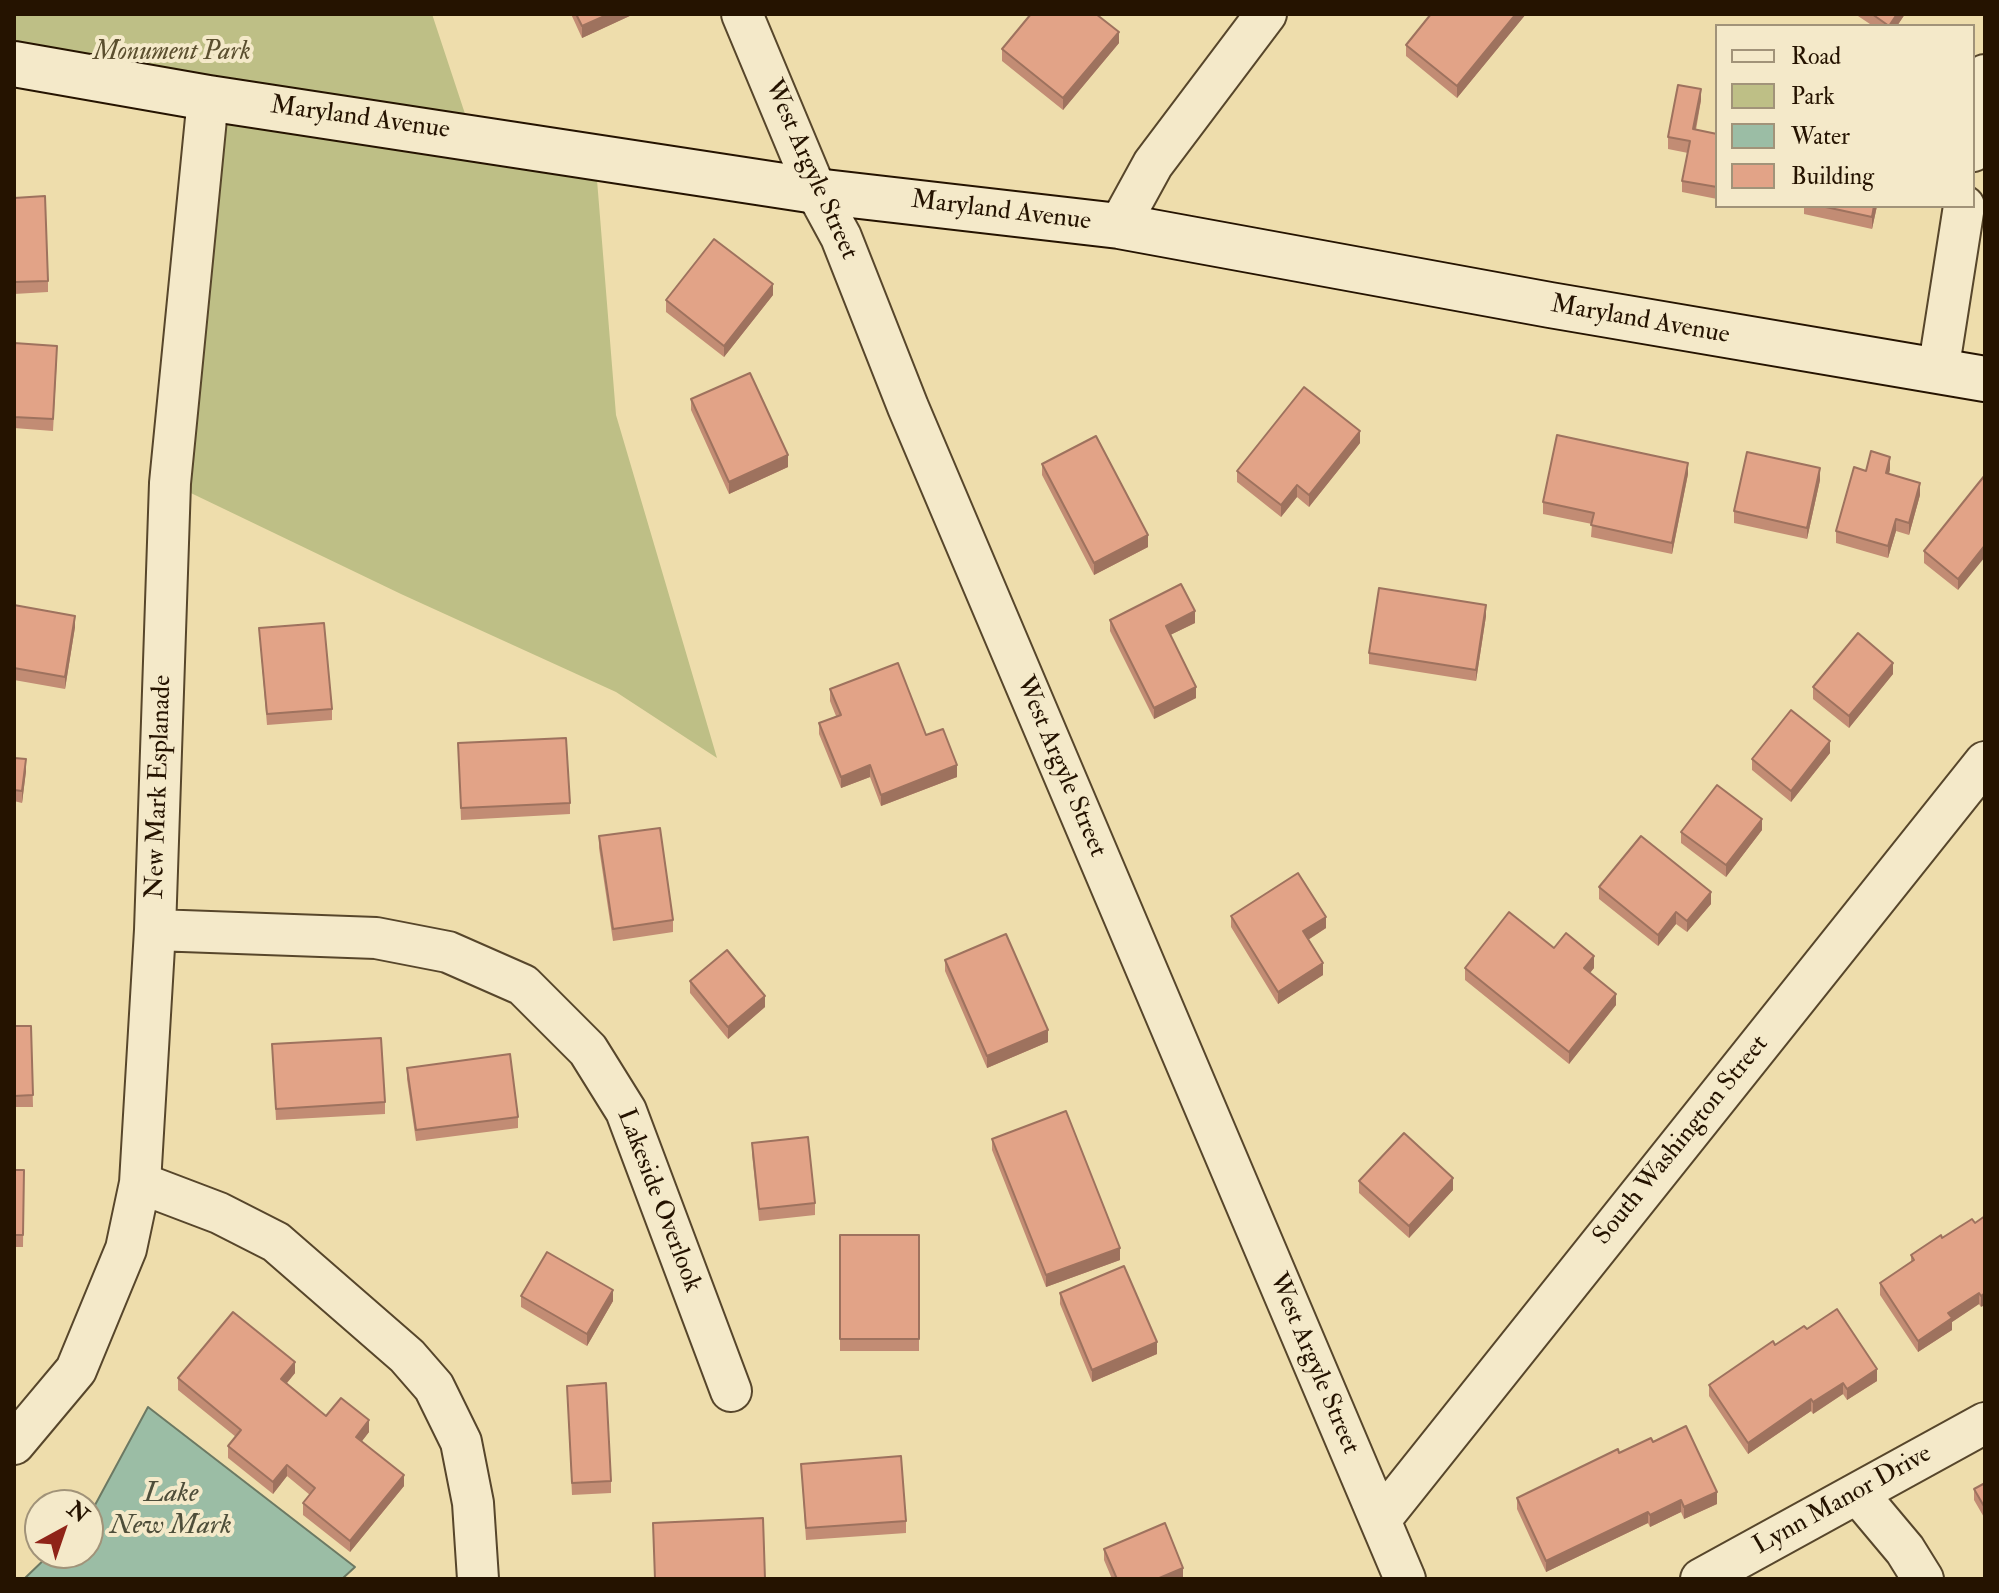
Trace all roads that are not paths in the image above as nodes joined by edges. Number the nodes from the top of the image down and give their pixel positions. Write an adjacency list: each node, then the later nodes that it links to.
1 (742, 14): 7 (street, West Argyle Street)
2 (1266, 14): 9 (street)
3 (14, 64): 5 (main road, Maryland Avenue)
4 (1985, 75): 6 (street)
5 (208, 98): 7 (main road, Maryland Avenue); 13 (street, New Mark Esplanade)
6 (1975, 138)
7 (816, 191): 9 (main road, Maryland Avenue); 19 (street, West Argyle Street)
8 (1964, 208): 10 (street)
9 (1119, 226): 10 (main road, Maryland Avenue)
10 (1938, 372): 11 (main road, Maryland Avenue)
11 (1985, 379)
12 (1985, 762): 19 (street, South Washington Street)
13 (155, 930): 14 (street, New Mark Esplanade); 15 (street, Lakeside Overlook)
14 (140, 1183): 17 (street, New Mark Esplanade); 20 (street)
15 (731, 1391)
16 (1985, 1423): 18 (street, Lynn Manor Drive)
17 (14, 1444)
18 (1858, 1494): 22 (street, Lynn Manor Drive); 23 (street)
19 (1380, 1520): 21 (street, West Argyle Street)
20 (478, 1579)
21 (1405, 1579)
22 (1701, 1579)
23 (1923, 1579)

